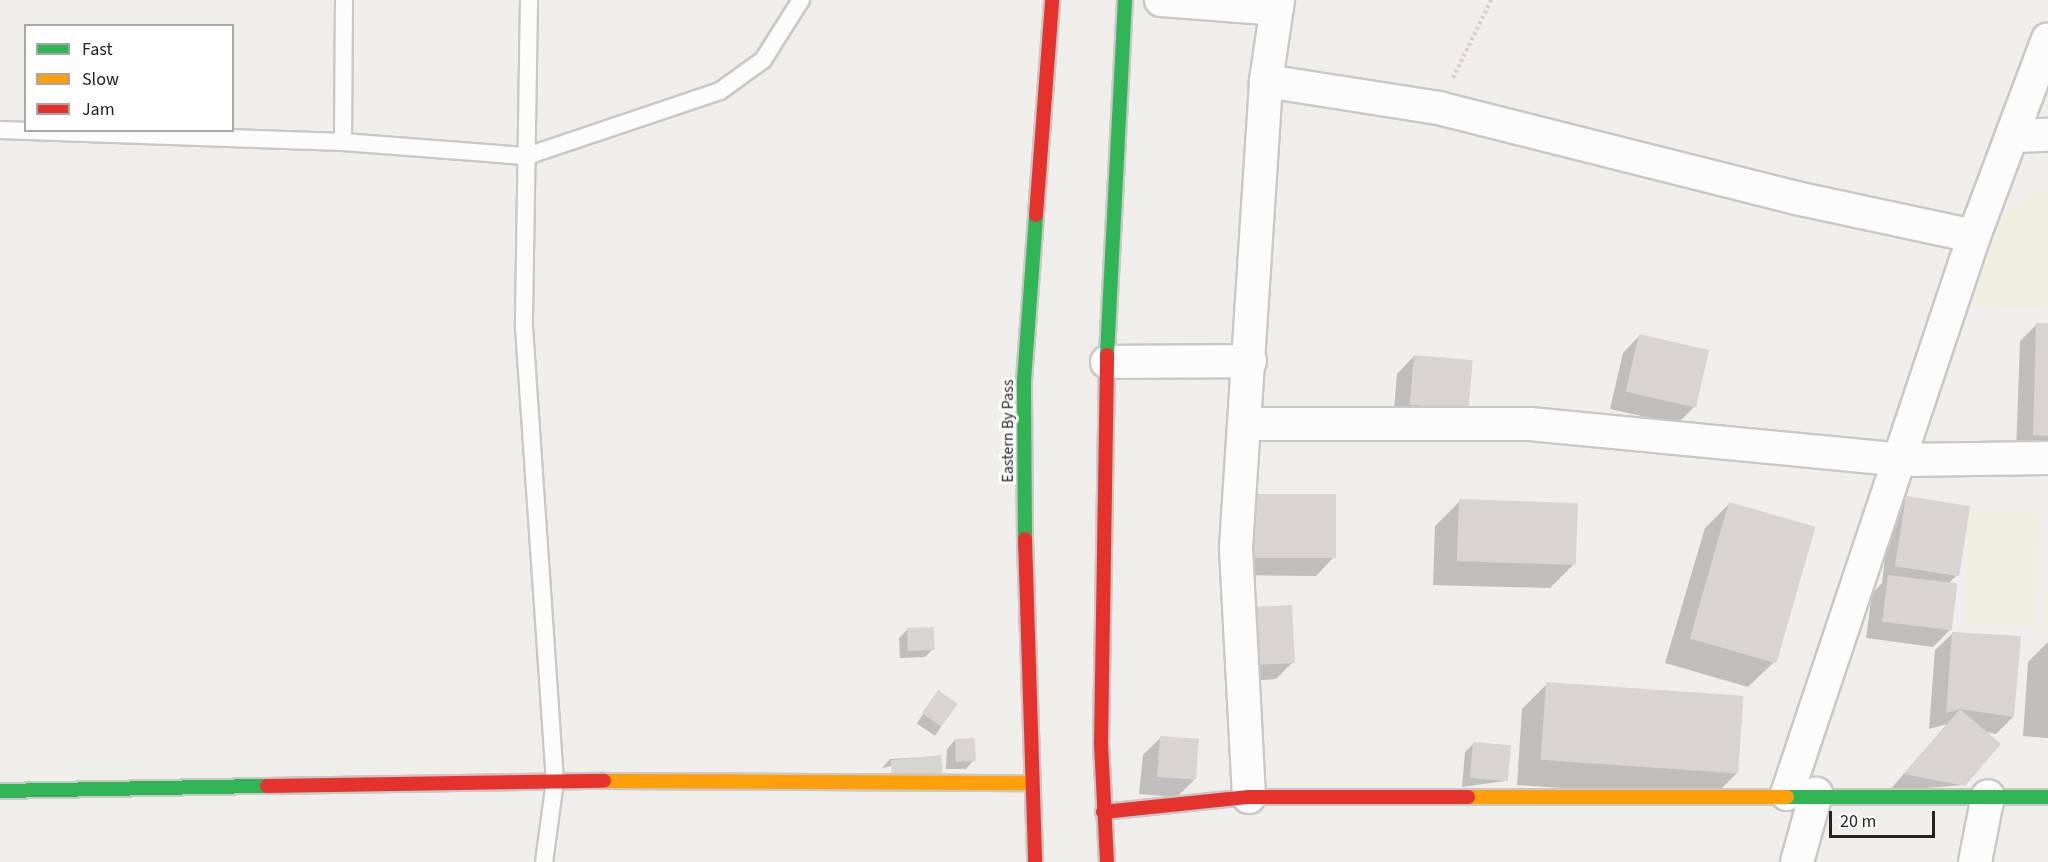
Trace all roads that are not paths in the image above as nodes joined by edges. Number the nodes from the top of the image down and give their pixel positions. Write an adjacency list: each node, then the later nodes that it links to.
1 (344, 0): 15 (lane)
2 (529, 0): 16 (lane)
3 (801, 0): 16 (lane)
4 (1052, 0): 24 (street, Eastern By Pass)
5 (1125, 0): 19 (street)
6 (1161, 0): 7 (street)
7 (1277, 5): 9 (street)
8 (2048, 39): 14 (street)
9 (1266, 81): 17 (street); 18 (street)
10 (0, 130): 11 (lane)
11 (24, 131)
12 (57, 132): 15 (lane)
13 (2048, 135): 14 (street)
14 (2013, 136): 17 (street)
15 (343, 142): 16 (lane)
16 (527, 156): 23 (lane)
17 (1974, 236): 22 (street)
18 (1250, 361): 19 (street); 20 (street)
19 (1107, 362): 30 (street)
20 (1244, 424): 22 (street); 28 (street)
21 (2048, 458): 22 (street)
22 (1901, 460): 26 (street)
23 (555, 781): 24 (street); 25 (street); 31 (lane)
24 (1029, 783): 32 (street, Eastern By Pass)
25 (0, 790)
26 (1802, 794): 27 (street); 28 (street); 34 (street)
27 (1988, 796): 29 (street); 35 (street)
28 (1249, 797): 30 (street)
29 (2048, 797)
30 (1103, 812): 33 (street)
31 (544, 862)
32 (1035, 862)
33 (1107, 862)
34 (1797, 862)
35 (1975, 862)

